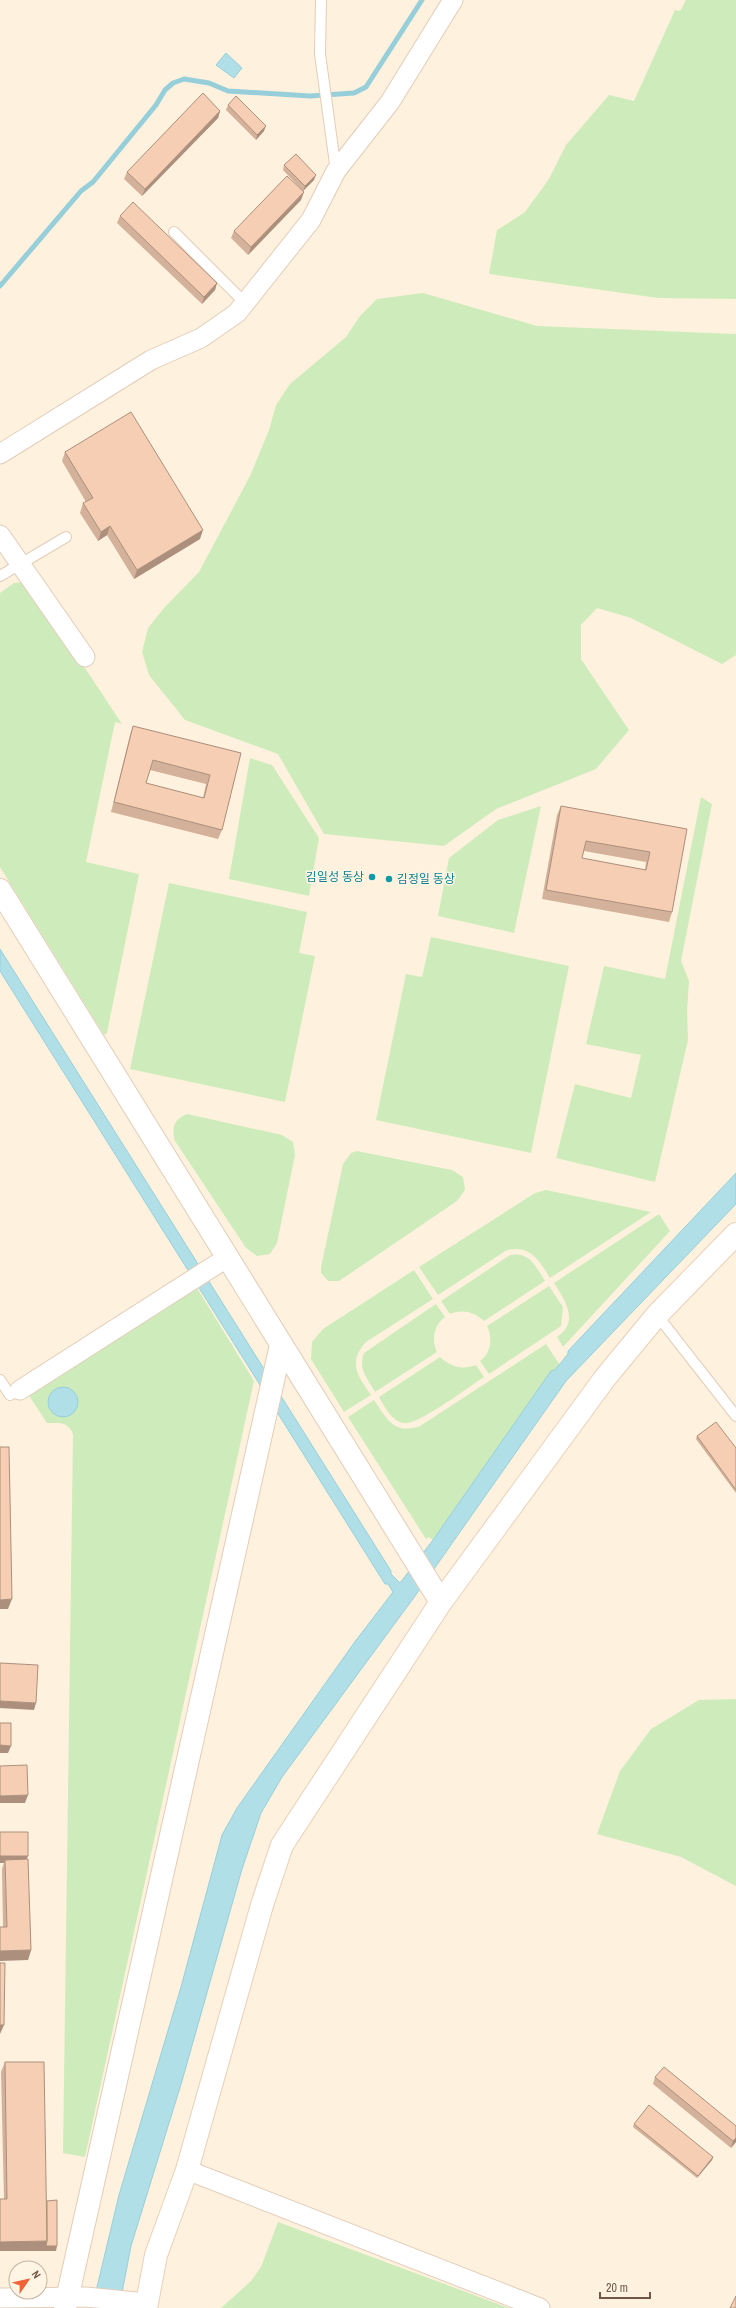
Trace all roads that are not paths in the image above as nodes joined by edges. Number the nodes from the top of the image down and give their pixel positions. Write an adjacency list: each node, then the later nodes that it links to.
1 (321, 0): 3 (lane)
2 (453, 0): 3 (street)
3 (336, 171): 5 (street)
4 (174, 232): 5 (lane)
5 (245, 303): 6 (street)
6 (0, 454)
7 (0, 535): 9 (street)
8 (66, 537): 9 (lane)
9 (20, 563): 10 (lane); 11 (street)
10 (0, 576)
11 (85, 657)
12 (0, 890): 13 (street)
13 (6, 911): 15 (street)
14 (736, 1234): 16 (street)
15 (228, 1257): 17 (street); 19 (street)
16 (657, 1315): 20 (lane); 21 (street)
17 (281, 1345): 21 (street); 24 (street)
18 (0, 1380): 19 (lane)
19 (20, 1390)
20 (736, 1416)
21 (441, 1602): 22 (street)
22 (187, 2170): 25 (street); 26 (street)
23 (0, 2298): 24 (street)
24 (73, 2301): 25 (street)
25 (140, 2304)
26 (540, 2308)

